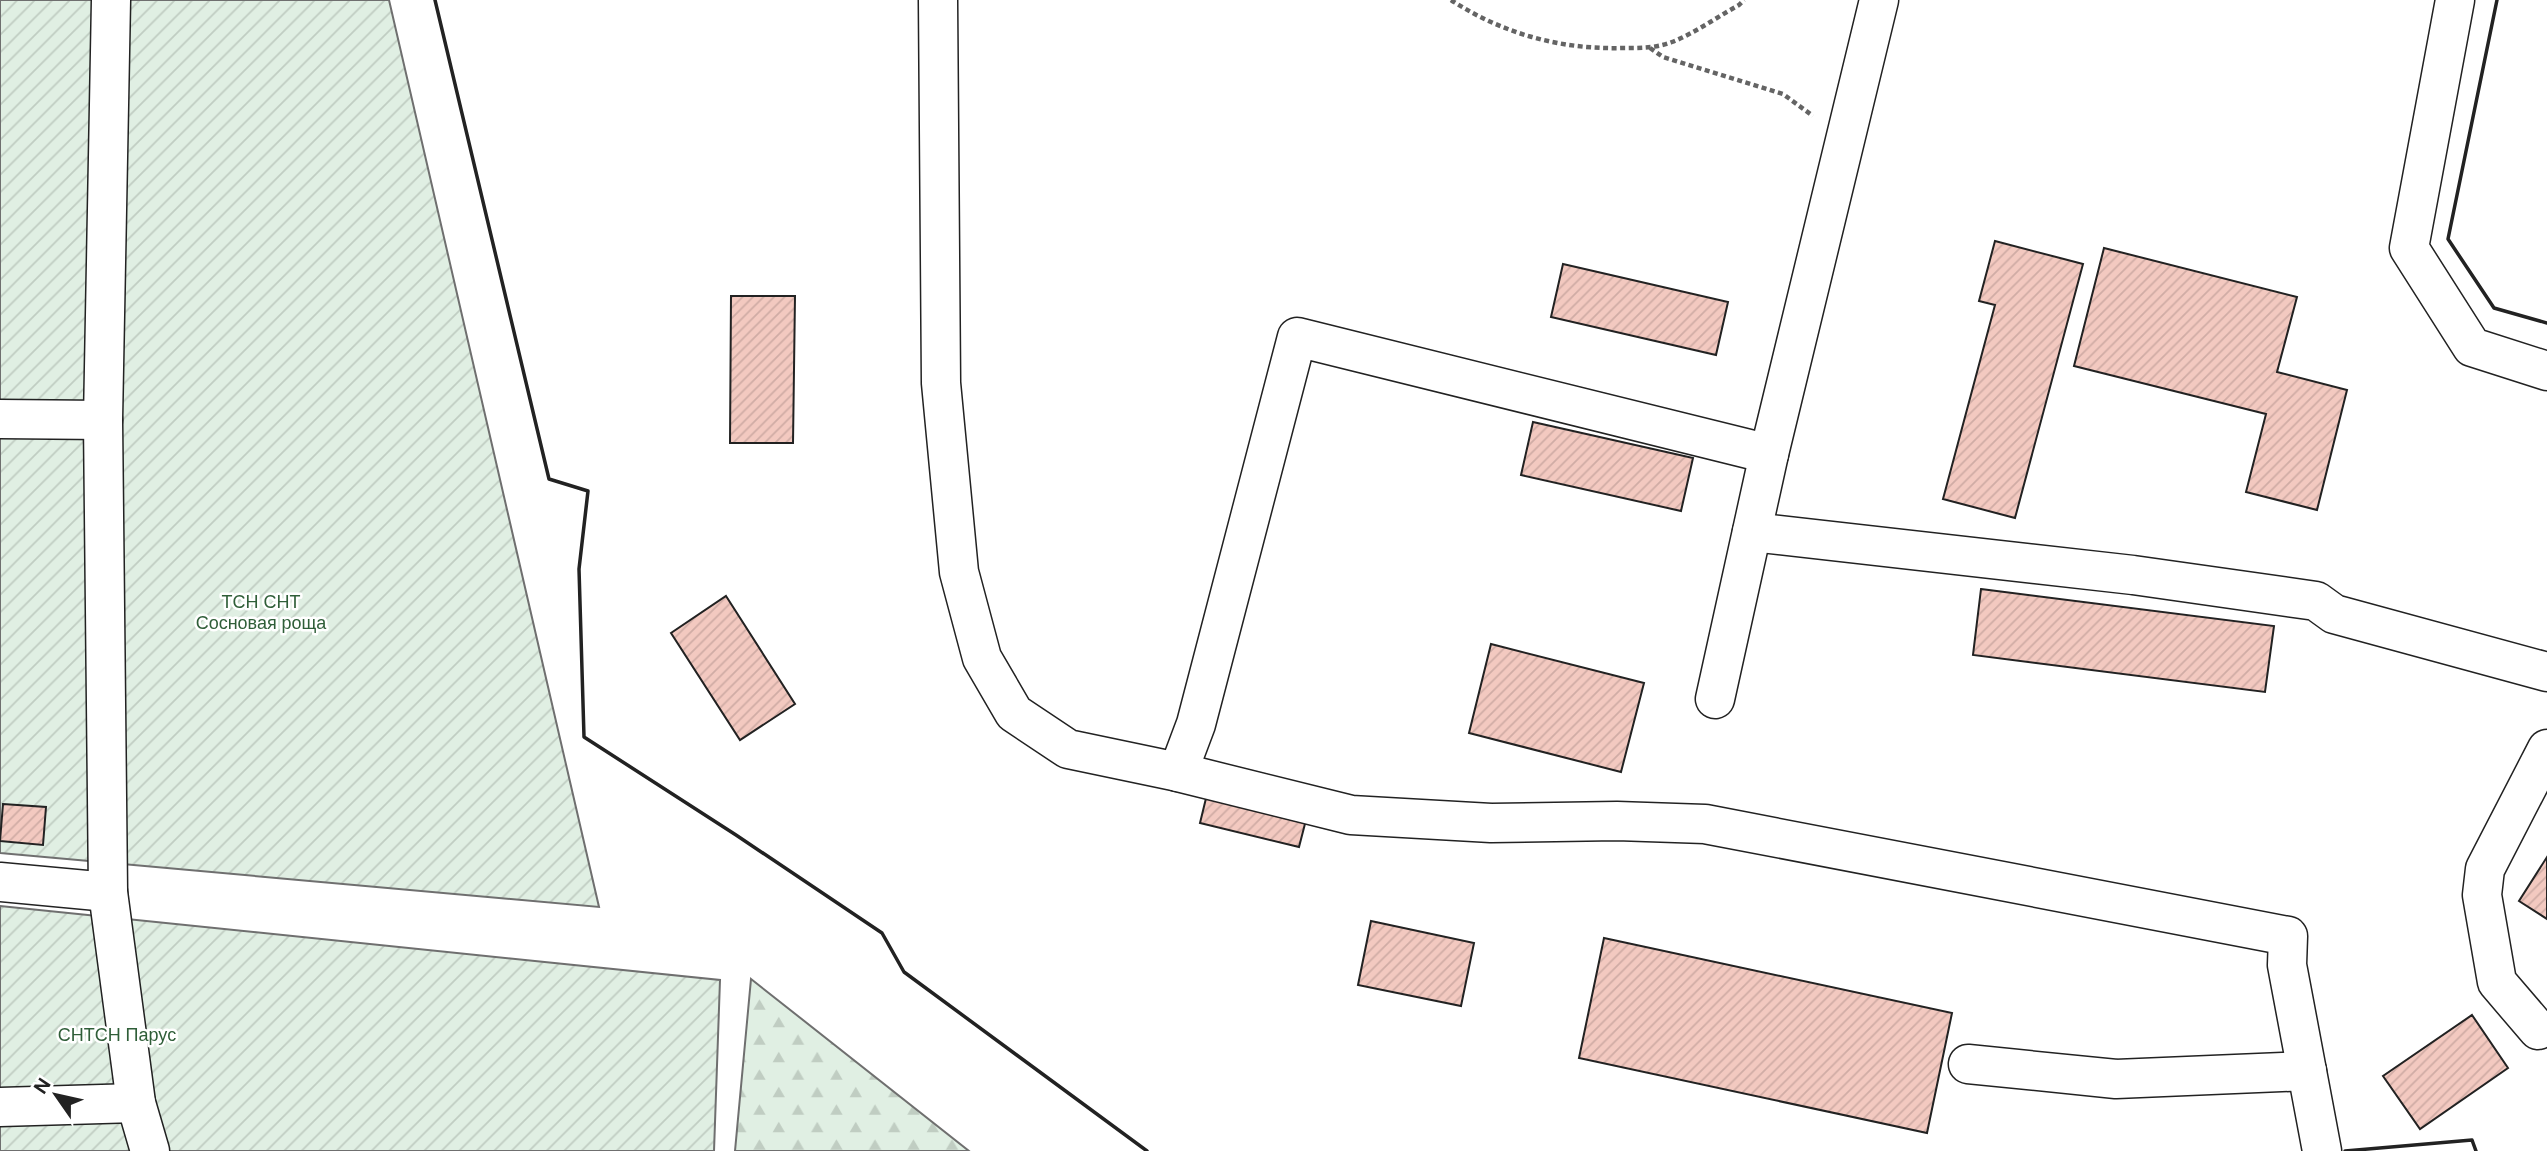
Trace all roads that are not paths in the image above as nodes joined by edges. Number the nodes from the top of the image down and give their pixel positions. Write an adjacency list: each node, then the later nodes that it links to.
1 (111, 0): 7 (street)
2 (938, 0): 13 (street)
3 (1879, 0): 8 (street)
4 (2455, 0): 5 (street)
5 (2547, 371)
6 (0, 419): 7 (street)
7 (103, 420): 15 (street)
8 (1769, 454): 9 (street); 13 (street)
9 (1752, 532): 10 (street); 11 (street)
10 (2547, 672)
11 (1716, 699)
12 (2547, 749): 16 (street)
13 (1178, 772): 18 (street)
14 (0, 882): 15 (street)
15 (107, 892): 19 (street)
16 (2538, 1030)
17 (1968, 1064): 18 (street)
18 (2307, 1071): 22 (street)
19 (136, 1103): 20 (street); 21 (street)
20 (0, 1107)
21 (150, 1151)
22 (2322, 1151)

